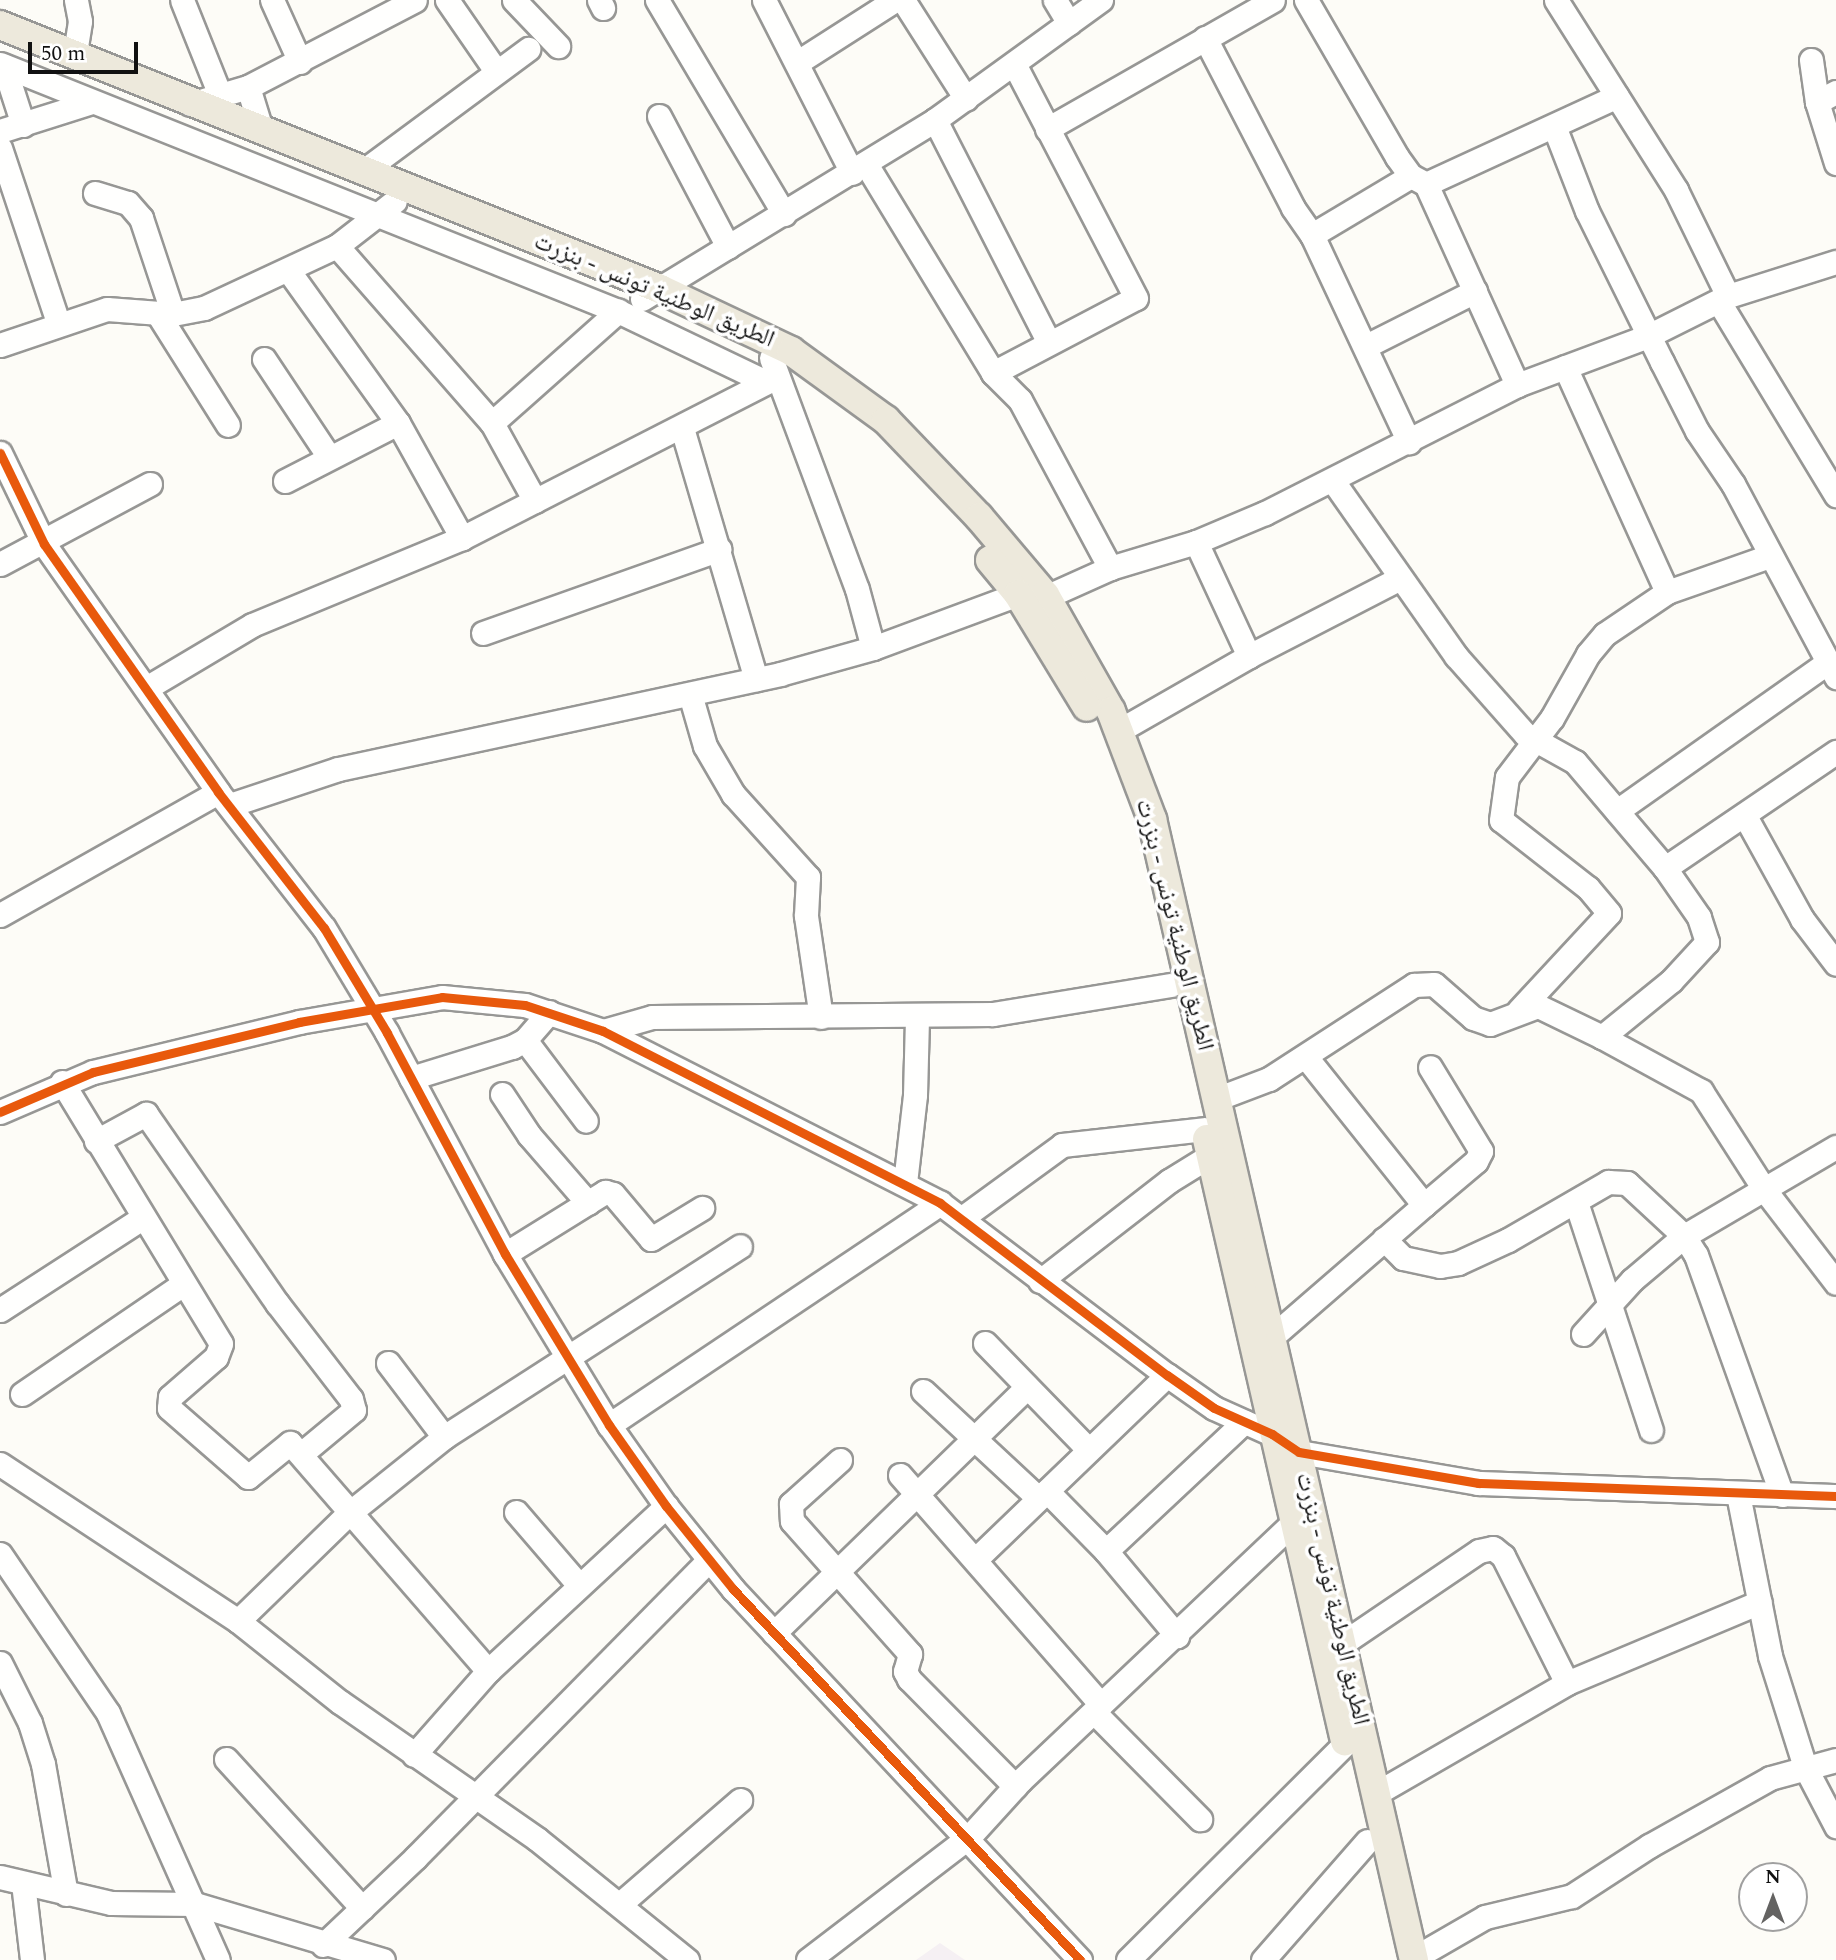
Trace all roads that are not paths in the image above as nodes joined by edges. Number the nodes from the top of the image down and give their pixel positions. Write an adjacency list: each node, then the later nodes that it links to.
1 (76, 0): 22 (street)
2 (182, 0): 30 (street)
3 (272, 0): 25 (street)
4 (415, 0): 16 (street)
5 (447, 0): 28 (street)
6 (514, 0): 20 (street)
7 (657, 0): 51 (street)
8 (764, 0): 26 (street)
9 (895, 0): 26 (street)
10 (903, 0): 33 (street)
11 (1055, 0): 17 (street)
12 (1101, 0): 17 (street)
13 (1273, 0): 19 (street)
14 (1306, 0): 48 (street)
15 (1556, 0): 31 (street)
16 (379, 9): 25 (street)
17 (1069, 23): 27 (street)
18 (0, 25): 22 (main road, الطريق الوطنية تونس - بنزرت)
19 (1205, 37): 41 (street); 52 (street)
20 (558, 46)
21 (528, 49): 28 (street)
22 (75, 53): 35 (main road, الطريق الوطنية تونس - بنزرت)
23 (1, 58): 34 (street); 38 (street); 44 (main road, الطريق الوطنية تونس - بنزرت)
24 (1811, 60): 32 (street)
25 (300, 62): 29 (street)
26 (798, 62): 46 (street)
27 (1014, 64): 33 (street); 41 (street)
28 (496, 71): 47 (street)
29 (248, 87): 30 (street); 40 (street)
30 (220, 95): 35 (street)
31 (1616, 96): 39 (street); 58 (street)
32 (1826, 97): 45 (street)
33 (967, 99): 37 (street)
34 (92, 102): 38 (street); 50 (street)
35 (190, 104): 40 (main road, الطريق الوطنية تونس - بنزرت)
36 (659, 116): 54 (street)
37 (935, 120): 46 (street); 63 (street)
38 (23, 125): 42 (street)
39 (1554, 126): 48 (street); 62 (street)
40 (261, 129): 44 (main road, الطريق الوطنية تونس - بنزرت)
41 (1047, 129): 63 (street)
42 (0, 131)
43 (0, 148): 61 (street)
44 (303, 155): 47 (main road, الطريق الوطنية تونس - بنزرت); 50 (main road, الطريق الوطنية تونس - بنزرت)
45 (1836, 163)
46 (859, 168): 51 (street); 69 (street)
47 (362, 172): 59 (main road, الطريق الوطنية تونس - بنزرت)
48 (1419, 181): 52 (street); 57 (street)
49 (94, 193): 60 (street)
50 (386, 209): 53 (street); 59 (main road, الطريق الوطنية تونس - بنزرت)
51 (784, 214): 54 (street)
52 (1312, 234): 65 (street)
53 (337, 246): 56 (street); 72 (street)
54 (727, 247): 59 (street)
55 (1836, 262): 58 (street)
56 (288, 270): 60 (street); 71 (street)
57 (1475, 291): 65 (street); 70 (street)
58 (1724, 299): 62 (street); 81 (street)
59 (640, 300): 68 (main road, الطريق الوطنية تونس - بنزرت); 72 (street); 92 (main road, الطريق الوطنية تونس - بنزرت)
60 (166, 314): 61 (street); 73 (street)
61 (58, 322): 64 (street)
62 (1648, 336): 67 (street); 87 (street)
63 (1048, 341): 69 (street)
64 (0, 345)
65 (1367, 345): 75 (street)
66 (264, 359): 77 (street)
67 (1565, 367): 70 (street); 91 (street)
68 (772, 373): 74 (street); 92 (main road, الطريق الوطنية تونس - بنزرت); 94 (street)
69 (993, 373): 89 (street)
70 (1517, 385): 75 (street)
71 (398, 423): 77 (street); 83 (street)
72 (492, 423): 82 (street)
73 (228, 425)
74 (682, 428): 82 (street); 86 (street)
75 (1409, 442): 79 (street)
76 (0, 453): 85 (street)
77 (329, 457): 78 (street)
78 (285, 481)
79 (1333, 481): 84 (street); 90 (street)
80 (150, 484): 85 (street)
81 (1836, 495)
82 (535, 501): 83 (street)
83 (462, 538): 98 (street)
84 (1196, 542): 89 (street); 95 (street)
85 (44, 544): 88 (street); 98 (street)
86 (720, 549): 93 (street); 97 (street)
87 (1770, 556): 91 (street); 96 (street)
88 (0, 565)
89 (1110, 568): 92 (street)
90 (1398, 579): 95 (street); 101 (street)
91 (1667, 592): 101 (street)
92 (1029, 599): 94 (street); 100 (main road, الطريق الوطنية تونس - بنزرت); 109 (main road, الطريق الوطنية تونس - بنزرت)
93 (483, 633)
94 (873, 648): 97 (street)
95 (1248, 656): 100 (street)
96 (1832, 670): 104 (street)
97 (756, 679): 99 (street)
98 (148, 687): 103 (street)
99 (690, 694): 103 (street); 113 (street)
100 (1120, 730): 123 (main road, الطريق الوطنية تونس - بنزرت)
101 (1533, 739): 104 (street); 111 (street)
102 (1836, 752): 105 (street)
103 (224, 799): 107 (street); 110 (street)
104 (1617, 811): 106 (street)
105 (1745, 816): 106 (street); 108 (street)
106 (1665, 869): 116 (street)
107 (0, 915)
108 (1836, 964)
109 (1171, 985): 114 (street); 127 (main road, الطريق الوطنية تونس - بنزرت)
110 (373, 1009): 112 (street); 120 (street); 121 (street)
111 (1519, 1010): 116 (street); 118 (street)
112 (549, 1012): 115 (street); 117 (street)
113 (821, 1017): 114 (street); 115 (street)
114 (917, 1017): 129 (street)
115 (603, 1031): 129 (street)
116 (1602, 1037): 130 (street)
117 (525, 1040): 120 (street); 125 (street)
118 (1306, 1057): 123 (street); 134 (street)
119 (1430, 1068): 134 (street)
120 (411, 1078): 141 (street)
121 (62, 1082): 124 (street); 126 (street)
122 (502, 1094): 132 (street)
123 (1216, 1099): 148 (main road, الطريق الوطنية تونس - بنزرت)
124 (0, 1112)
125 (586, 1121)
126 (96, 1140): 137 (street); 164 (street)
127 (1208, 1142): 136 (street); 142 (street); 159 (main road, الطريق الوطنية تونس - بنزرت)
128 (1836, 1147): 130 (street)
129 (905, 1183): 133 (street)
130 (1764, 1189): 138 (street); 143 (street)
131 (1576, 1202): 138 (street); 139 (street); 145 (street)
132 (588, 1203): 135 (street); 141 (street)
133 (940, 1203): 136 (street); 157 (street)
134 (1424, 1205): 139 (street)
135 (702, 1208)
136 (962, 1217): 142 (street)
137 (142, 1218): 144 (street); 146 (street)
138 (1684, 1237): 145 (street); 169 (street)
139 (1384, 1239): 148 (street)
140 (740, 1246): 150 (street)
141 (505, 1254): 150 (street)
142 (1040, 1281): 152 (street)
143 (1836, 1283)
144 (183, 1284): 155 (street); 164 (street)
145 (1610, 1307): 147 (street); 158 (street)
146 (0, 1310)
147 (1583, 1334)
148 (1274, 1335): 163 (main road, الطريق الوطنية تونس - بنزرت)
149 (985, 1343): 153 (street)
150 (568, 1356): 157 (street); 160 (street)
151 (388, 1363): 160 (street)
152 (1167, 1375): 156 (street); 162 (street)
153 (1027, 1387): 161 (street); 162 (street)
154 (923, 1391): 161 (street)
155 (22, 1394)
156 (1244, 1422): 159 (street); 177 (street)
157 (609, 1425): 173 (street)
158 (1651, 1430)
159 (1272, 1434): 163 (street); 176 (main road, الطريق الوطنية تونس - بنزرت)
160 (444, 1437): 175 (street)
161 (976, 1439): 170 (street); 171 (street)
162 (1087, 1448): 170 (street)
163 (1299, 1452): 168 (street); 187 (main road, الطريق الوطنية تونس - بنزرت)
164 (301, 1454): 175 (street)
165 (840, 1460): 181 (street)
166 (0, 1464): 184 (street)
167 (900, 1475): 171 (street)
168 (1738, 1494): 169 (street); 183 (street)
169 (1782, 1494): 172 (street)
170 (1042, 1495): 177 (street); 179 (street)
171 (918, 1496): 179 (street); 181 (street)
172 (1836, 1496)
173 (666, 1506): 180 (street); 182 (street)
174 (516, 1512): 182 (street)
175 (348, 1514): 184 (street); 189 (street)
176 (1294, 1522): 186 (street); 192 (main road, الطريق الوطنية تونس - بنزرت)
177 (1106, 1551): 186 (street)
178 (0, 1554): 208 (street)
179 (976, 1559): 191 (street)
180 (709, 1560): 185 (street); 199 (street)
181 (834, 1572): 185 (street); 197 (street)
182 (578, 1584): 189 (street)
183 (1760, 1602): 190 (street); 196 (street)
184 (238, 1621): 193 (street)
185 (774, 1633): 203 (street)
186 (1177, 1636): 191 (street)
187 (1343, 1643): 190 (street); 198 (main road, الطريق الوطنية تونس - بنزرت)
188 (0, 1663): 207 (street)
189 (488, 1671): 193 (street)
190 (1567, 1683): 198 (street)
191 (1097, 1709): 197 (street); 201 (street)
192 (1345, 1744): 204 (main road, الطريق الوطنية تونس - بنزرت); 219 (street)
193 (414, 1755): 199 (street)
194 (226, 1759): 210 (street)
195 (1836, 1760): 196 (street)
196 (1805, 1767): 202 (street); 212 (street)
197 (1015, 1786): 203 (street)
198 (1375, 1794): 212 (main road, الطريق الوطنية تونس - بنزرت)
199 (477, 1795): 209 (street); 210 (street)
200 (740, 1800): 209 (street)
201 (1200, 1819)
202 (1836, 1826)
203 (969, 1838): 217 (street); 218 (street)
204 (1367, 1841): 212 (main road, الطريق الوطنية تونس - بنزرت); 220 (street)
205 (0, 1877): 206 (street)
206 (23, 1883): 207 (street); 213 (street)
207 (66, 1894): 208 (street)
208 (195, 1904): 211 (street); 214 (street)
209 (620, 1904): 216 (street)
210 (362, 1908): 211 (street)
211 (323, 1945): 215 (street)
212 (1407, 1959)
213 (32, 1960)
214 (218, 1960)
215 (383, 1960)
216 (687, 1960)
217 (808, 1960)
218 (1080, 1960)
219 (1128, 1960)
220 (1263, 1960)

